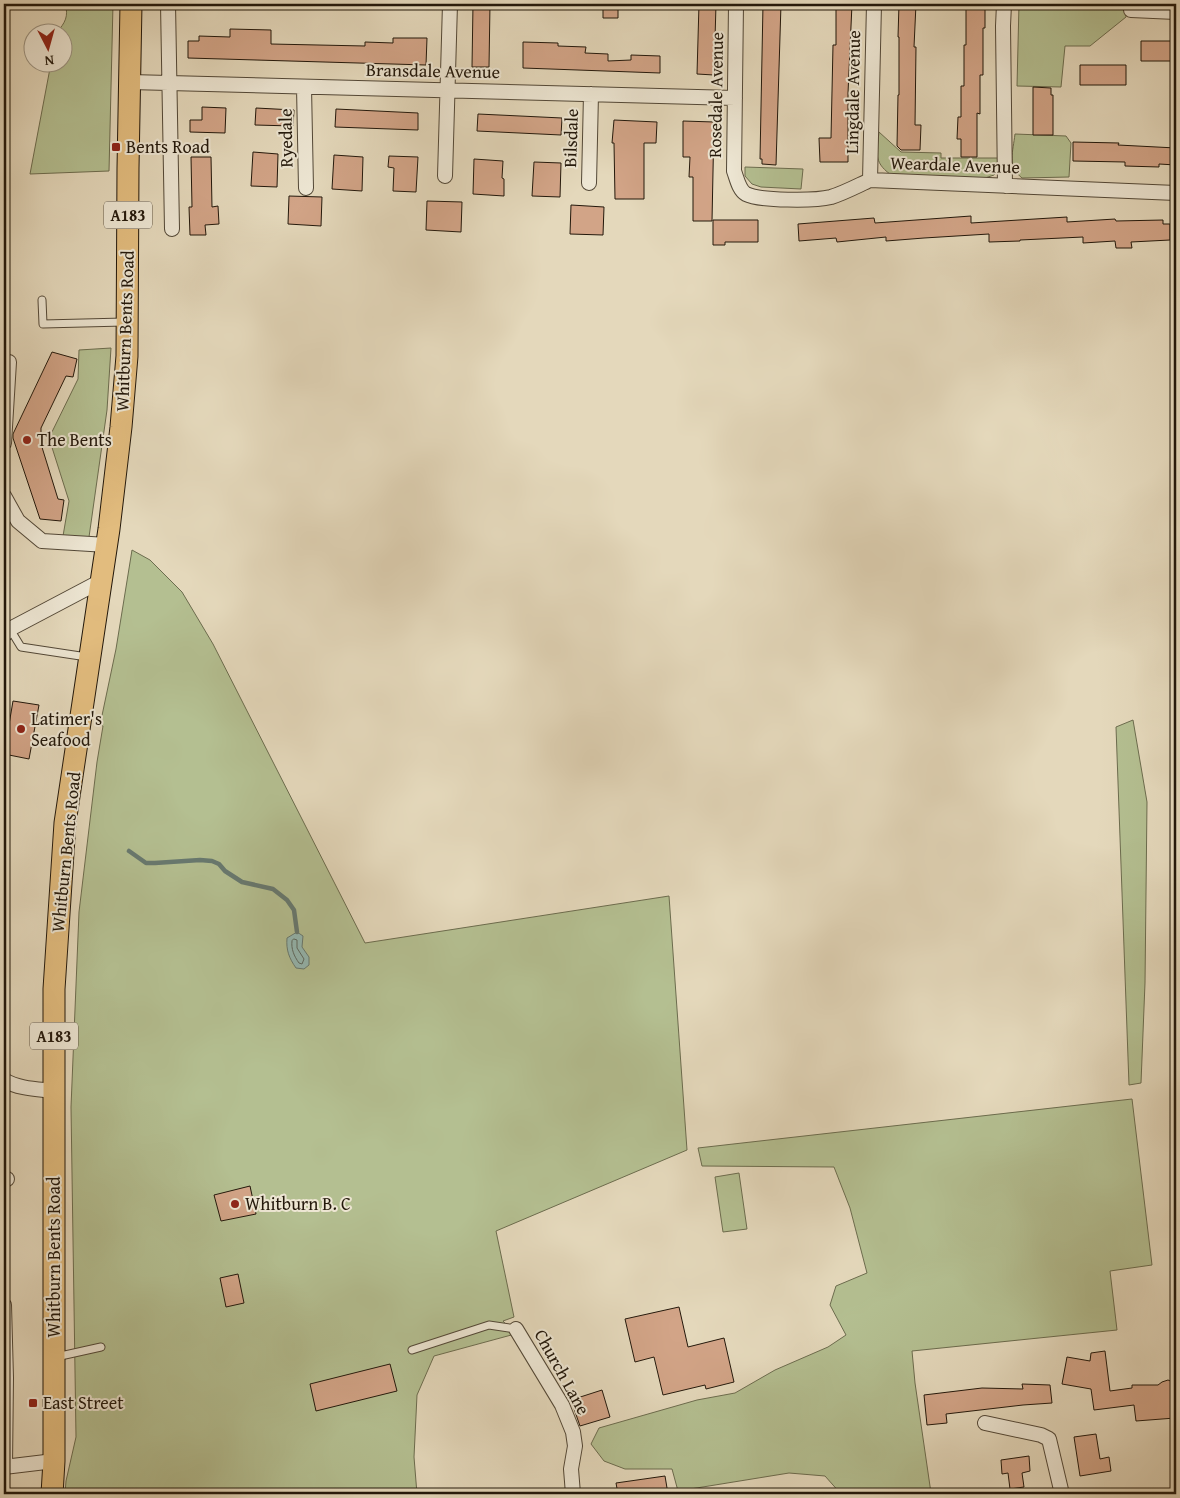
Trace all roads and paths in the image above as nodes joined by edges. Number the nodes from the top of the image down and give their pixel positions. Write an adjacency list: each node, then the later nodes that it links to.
1 (131, 4): 9 (main road, Whitburn Bents Road / A183)
2 (168, 4): 10 (street)
3 (450, 4): 12 (street)
4 (736, 4): 14 (street, Rosedale Avenue)
5 (874, 4): 16 (street, Lingdale Avenue)
6 (1004, 4): 19 (street)
7 (1131, 10): 8 (street)
8 (1176, 12)
9 (130, 82): 10 (street, Bransdale Avenue); 24 (main road, Whitburn Bents Road / A183)
10 (170, 83): 11 (street, Bransdale Avenue); 22 (street)
11 (304, 87): 12 (street, Bransdale Avenue); 20 (street, Ryedale)
12 (448, 90): 13 (street, Bransdale Avenue); 15 (street)
13 (591, 94): 14 (street, Bransdale Avenue); 17 (street, Bilsdale)
14 (734, 98): 18 (street, Rosedale Avenue)
15 (445, 176)
16 (870, 180): 18 (street, Weardale Avenue); 19 (street, Weardale Avenue)
17 (589, 183)
18 (739, 186)
19 (1005, 186): 21 (street, Weardale Avenue)
20 (306, 188)
21 (1176, 193)
22 (172, 229)
23 (42, 300): 24 (lane)
24 (127, 322): 28 (main road, Whitburn Bents Road / A183)
25 (9, 362): 26 (street)
26 (4, 443)
27 (4, 496): 28 (street)
28 (107, 545): 29 (main road, Whitburn Bents Road / A183)
29 (97, 583): 30 (street); 31 (main road, Whitburn Bents Road / A183)
30 (7, 632): 31 (lane)
31 (90, 657): 33 (main road, Whitburn Bents Road / A183)
32 (4, 1080): 33 (street)
33 (54, 1091): 38 (main road, Whitburn Bents Road / A183)
34 (4, 1306): 41 (street)
35 (516, 1329): 37 (lane); 43 (street, Church Lane)
36 (101, 1347): 38 (lane)
37 (412, 1350)
38 (53, 1358): 40 (main road, Whitburn Bents Road / A183)
39 (985, 1423): 44 (street)
40 (54, 1461): 41 (street); 42 (main road, Whitburn Bents Road / A183)
41 (4, 1466)
42 (52, 1494)
43 (573, 1494)
44 (1062, 1494)

